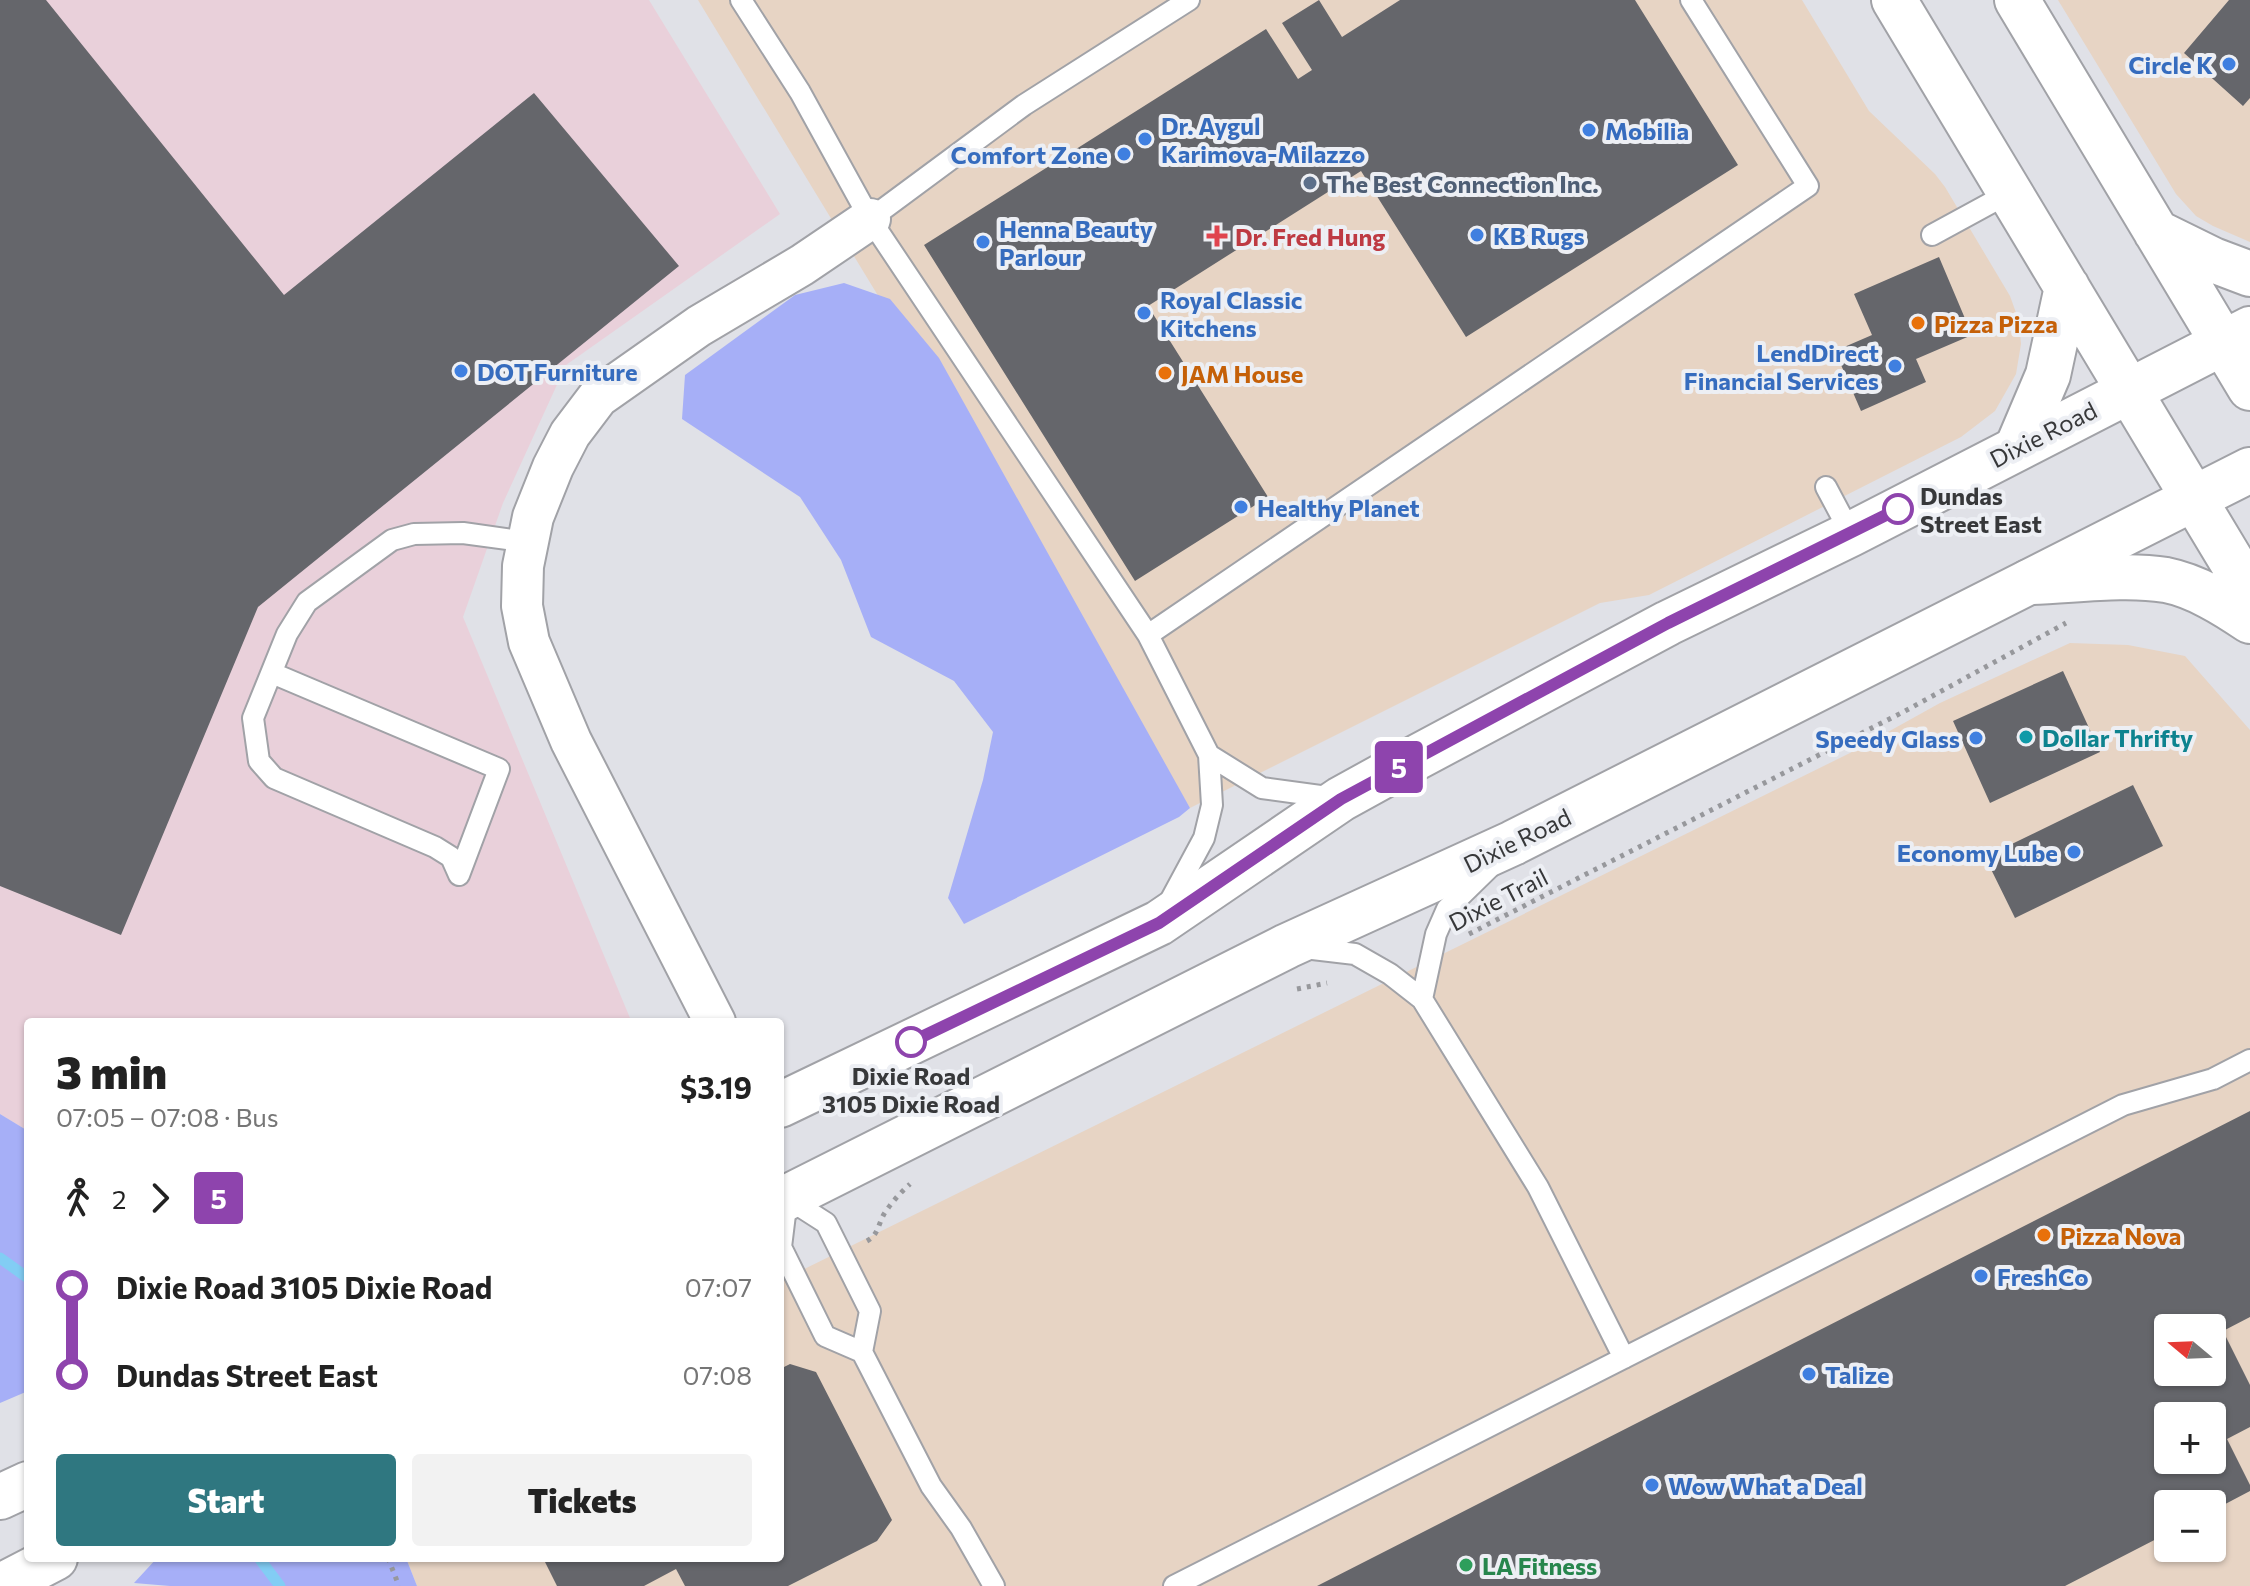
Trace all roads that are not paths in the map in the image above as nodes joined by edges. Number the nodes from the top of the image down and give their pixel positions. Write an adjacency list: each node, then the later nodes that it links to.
1 (741, 0): 7 (lane)
2 (1189, 0): 7 (lane)
3 (1691, 0): 24 (lane)
4 (1894, 0): 6 (main road)
5 (2017, 0): 8 (main road)
6 (2011, 192): 9 (lane); 11 (main road)
7 (870, 219): 20 (street); 24 (lane)
8 (2156, 232): 10 (main road); 12 (main road)
9 (1932, 235)
10 (2250, 274)
11 (2067, 287): 14 (main road); 15 (main road)
12 (2236, 336): 13 (main road); 14 (main road, Dixie Road)
13 (2250, 388)
14 (2129, 390): 15 (main road, Dixie Road); 18 (main road)
15 (2017, 448): 19 (main road, Dixie Road)
16 (2250, 470): 18 (main road, Dixie Road)
17 (1826, 487): 19 (lane)
18 (2194, 498): 21 (main road, Dixie Road); 22 (main road)
19 (1851, 534): 27 (main road, Dixie Road)
20 (528, 542): 25 (lane); 32 (street)
21 (2029, 582): 23 (main road); 28 (main road, Dixie Road)
22 (2250, 592)
23 (2250, 621)
24 (1148, 635): 26 (lane)
25 (272, 673): 25 (lane)
26 (1209, 755): 27 (lane); 29 (lane)
27 (1341, 799): 29 (main road, Dixie Road)
28 (1513, 843): 30 (main road, Dixie Road); 31 (lane)
29 (1159, 923): 34 (main road, Dixie Road)
30 (1287, 946): 31 (lane); 35 (main road, Dixie Road)
31 (1422, 999): 39 (lane)
32 (713, 1018)
33 (2250, 1060): 39 (lane)
34 (784, 1103)
35 (784, 1192)
36 (784, 1194): 38 (lane)
37 (784, 1253): 38 (lane)
38 (862, 1352): 44 (lane)
39 (1624, 1358): 45 (lane)
40 (24, 1486): 41 (main road)
41 (0, 1497)
42 (47, 1562): 43 (main road)
43 (1, 1586)
44 (994, 1586)
45 (1174, 1586)

